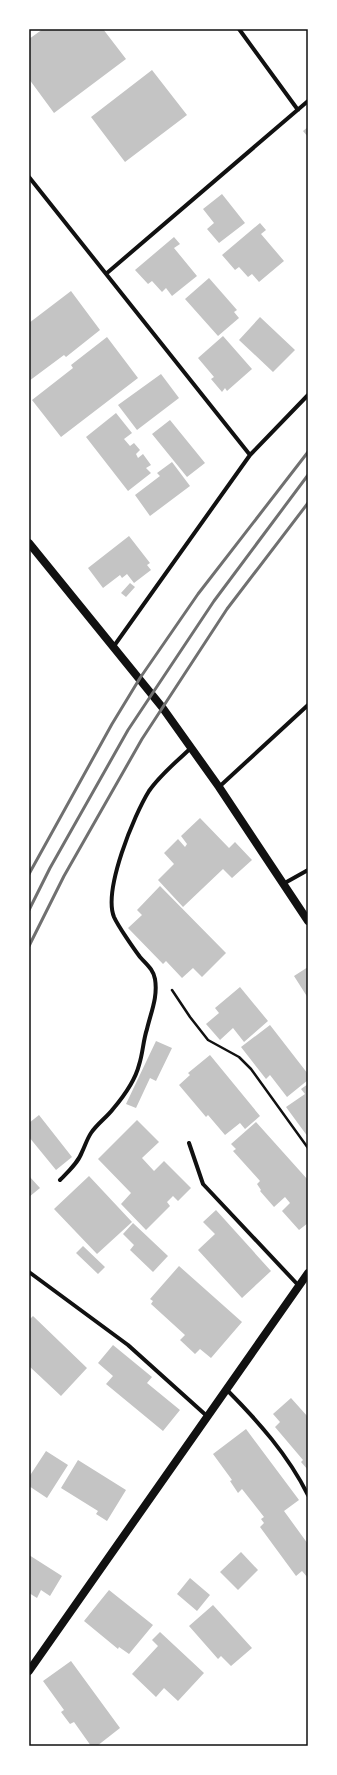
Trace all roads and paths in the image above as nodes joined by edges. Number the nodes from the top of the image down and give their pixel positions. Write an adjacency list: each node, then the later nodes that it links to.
1 (239, 29): 3 (street)
2 (308, 101): 3 (street)
3 (298, 110): 5 (street)
4 (29, 177): 5 (street)
5 (107, 273): 7 (street)
6 (308, 395): 7 (street)
7 (250, 455): 9 (street)
8 (29, 544): 9 (main road)
9 (114, 646): 11 (main road)
10 (308, 705): 12 (street)
11 (192, 748): 12 (main road); 16 (street)
12 (219, 787): 14 (main road)
13 (308, 870): 14 (street)
14 (283, 884): 15 (main road)
15 (308, 921)
16 (155, 979): 18 (path); 19 (street)
17 (189, 1143): 22 (street)
18 (308, 1148)
19 (60, 1180)
20 (29, 1272): 24 (street)
21 (308, 1273): 22 (main road)
22 (299, 1286): 23 (main road)
23 (227, 1390): 24 (main road); 25 (street)
24 (208, 1417): 26 (main road)
25 (308, 1495)
26 (29, 1671)

